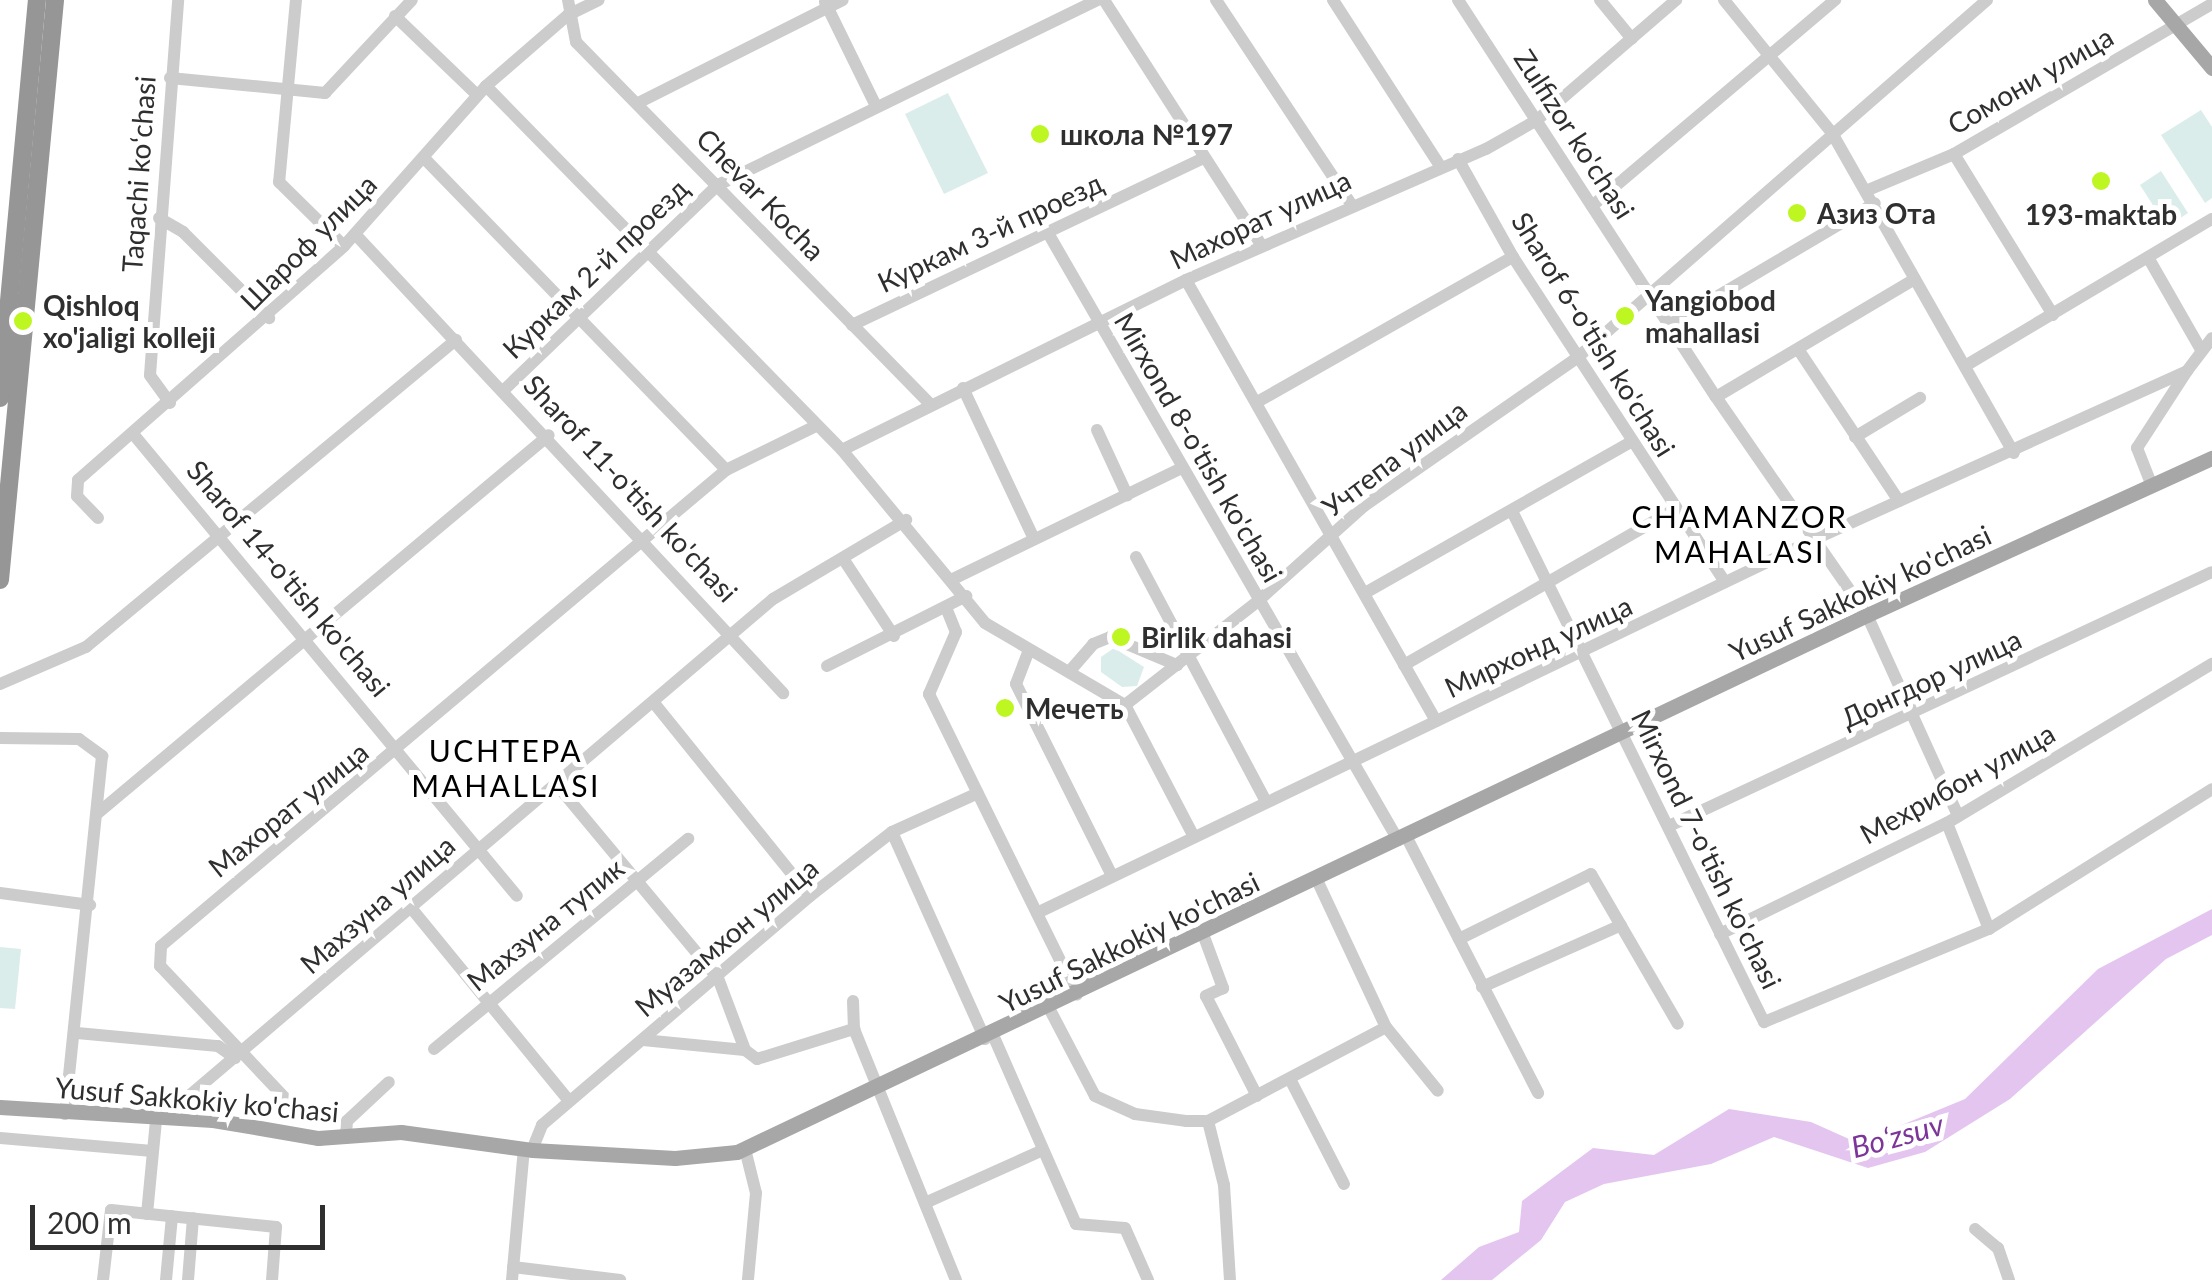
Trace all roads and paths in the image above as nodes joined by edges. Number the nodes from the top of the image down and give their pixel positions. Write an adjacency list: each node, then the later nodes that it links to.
1 (37, 0): 26 (highway)
2 (55, 0): 26 (highway)
3 (178, 0): 27 (street, Taqachi koʻchasi)
4 (296, 0): 28 (street)
5 (412, 0): 21 (street)
6 (599, 0): 20 (street, Шароф улица)
7 (843, 0): 18 (street)
8 (1100, 0): 31 (street, Куркам 2-й проезд); 36 (street)
9 (1216, 0): 41 (street)
10 (1333, 0): 38 (street)
11 (1458, 0): 32 (street, Zulfizor ko'chasi)
12 (1600, 0): 23 (street)
13 (1676, 0): 23 (street, Махорат улица)
14 (1724, 0): 24 (street)
15 (1834, 0): 24 (street)
16 (1987, 0): 33 (street, Учтепа улица)
17 (2155, 0): 22 (main road)
18 (826, 4): 30 (street); 31 (street)
19 (2212, 4): 22 (street, Сомони улица)
20 (568, 7): 29 (street, Шароф улица); 30 (street, Chevar Kocha)
21 (395, 16): 28 (street); 29 (street)
22 (2176, 25): 25 (main road); 34 (street, Сомони улица)
23 (1632, 39): 32 (street, Махорат улица)
24 (1770, 55): 33 (street); 42 (street)
25 (2212, 68)
26 (39, 69): 71 (highway); 101 (highway)
27 (170, 78): 28 (street); 43 (street, Taqachi koʻchasi)
28 (288, 89): 47 (street)
29 (482, 90): 35 (street, Шароф улица); 49 (street)
30 (638, 103): 39 (street, Chevar Kocha)
31 (875, 104): 39 (street, Куркам 2-й проезд)
32 (1537, 120): 37 (street, Махорат улица); 42 (street, Zulfizor ko'chasi)
33 (1832, 133): 40 (street); 54 (street, Учтепа улица)
34 (1954, 154): 40 (street, Сомони улица); 55 (street)
35 (424, 158): 46 (street, Шароф улица); 56 (street)
36 (1204, 158): 45 (street, Куркам 3-й проезд); 48 (street)
37 (1458, 159): 38 (street, Махорат улица); 50 (street, Sharof 6-o'tish ko'chasi)
38 (1440, 166): 41 (street, Махорат улица)
39 (718, 186): 49 (street, Куркам 2-й проезд); 60 (street, Chevar Kocha)
40 (1872, 196): 52 (street); 59 (street, Сомони улица)
41 (1351, 204): 48 (street, Махорат улица)
42 (1592, 206): 54 (street, Zulfizor ko'chasi)
43 (159, 218): 57 (street); 74 (street, Taqachi koʻchasi)
44 (2212, 220): 51 (street)
45 (1048, 233): 58 (street, Mirxond 8-o'tish ko'chasi); 60 (street, Куркам 3-й проезд)
46 (355, 234): 47 (street, Шароф улица); 62 (street, Sharof 11-o'tish ko'chasi)
47 (344, 246): 57 (street, Шароф улица)
48 (1262, 246): 53 (street, Махорат улица)
49 (650, 252): 56 (street, Куркам 2-й проезд); 76 (street)
50 (1513, 256): 65 (street, Sharof 6-o'tish ko'chasi); 73 (street)
51 (2149, 259): 55 (street); 63 (street)
52 (1915, 279): 64 (street); 66 (street)
53 (1186, 280): 58 (street, Махорат улица); 73 (street)
54 (1650, 296): 59 (street, Zulfizor ko'chasi); 65 (street, Учтепа улица)
55 (2053, 315): 66 (street)
56 (576, 317): 68 (street, Куркам 2-й проезд); 86 (street)
57 (269, 318): 74 (street, Шароф улица)
58 (1098, 322): 69 (street, Махорат улица); 85 (street, Mirxond 8-o'tish ko'chasi)
59 (1669, 324): 70 (street, Zulfizor ko'chasi)
60 (852, 325): 75 (street, Chevar Kocha)
61 (2212, 338): 63 (street)
62 (456, 340): 68 (street, Sharof 11-o'tish ko'chasi); 94 (street)
63 (2200, 348): 67 (street)
64 (1800, 352): 70 (street); 80 (street)
65 (1578, 357): 81 (street, Sharof 6-o'tish ko'chasi); 95 (street, Учтепа улица)
66 (1965, 366): 83 (street)
67 (2187, 370): 83 (street, Мирхонд улица); 87 (street)
68 (505, 388): 79 (street, Sharof 11-o'tish ko'chasi)
69 (963, 388): 75 (street, Махорат улица); 96 (street)
70 (1716, 397): 97 (street, Zulfizor ko'chasi)
71 (0, 398)
72 (1920, 398): 80 (street)
73 (1259, 401): 95 (street)
74 (170, 403): 78 (street, Шароф улица)
75 (929, 403): 82 (street, Махорат улица)
76 (816, 426): 82 (street); 86 (street, Махорат улица)
77 (1097, 430): 88 (street)
78 (134, 434): 92 (street, Шароф улица); 94 (street, Sharof 14-o'tish ko'chasi)
79 (549, 435): 98 (street, Sharof 11-o'tish ko'chasi); 114 (street)
80 (1855, 437): 89 (street)
81 (1631, 442): 90 (street, Sharof 6-o'tish ko'chasi); 91 (street)
82 (842, 450): 93 (street)
83 (2014, 453): 89 (street, Мирхонд улица)
84 (2212, 458): 87 (main road, Yusuf Sakkokiy ko'chasi)
85 (1182, 468): 88 (street); 109 (street, Mirxond 8-o'tish ko'chasi)
86 (726, 470): 98 (street, Махорат улица)
87 (2152, 486): 111 (main road, Yusuf Sakkokiy ko'chasi)
88 (1127, 495): 96 (street)
89 (1898, 501): 97 (street, Мирхонд улица)
90 (1675, 509): 105 (street); 106 (street, Sharof 6-o'tish ko'chasi)
91 (1512, 512): 105 (street, Mirxond 7-o'tish ko'chasi); 107 (street)
92 (98, 518)
93 (906, 520): 100 (street, Махзуна улица); 104 (street)
94 (219, 534): 114 (street, Sharof 14-o'tish ko'chasi); 123 (street)
95 (1332, 536): 107 (street); 109 (street, Учтепа улица)
96 (1034, 539): 104 (street)
97 (1816, 539): 106 (street, Мирхонд улица); 111 (street, Zulfizor ko'chasi)
98 (646, 540): 112 (street, Sharof 11-o'tish ko'chasi); 131 (street, Махорат улица)
99 (1136, 557): 117 (street)
100 (844, 560): 112 (street, Махзуна улица); 113 (street)
101 (0, 569): 103 (highway)
102 (2212, 572): 127 (street, Донгдор улица)
103 (0, 580)
104 (953, 580): 108 (street)
105 (1546, 582): 116 (street, Mirxond 7-o'tish ko'chasi); 121 (street)
106 (1725, 582): 116 (street, Мирхонд улица)
107 (1365, 592): 121 (street)
108 (966, 596): 110 (street); 115 (street)
109 (1258, 600): 117 (street, Учтепа улица); 132 (street, Mirxond 8-o'tish ko'chasi)
110 (947, 610): 113 (street); 135 (street)
111 (1866, 615): 127 (street, Zulfizor ko'chasi); 129 (main road, Yusuf Sakkokiy ko'chasi)
112 (732, 634): 124 (street, Sharof 11-o'tish ko'chasi); 125 (street, Махзуна улица)
113 (894, 636): 119 (street)
114 (308, 638): 131 (street, Sharof 14-o'tish ko'chasi); 137 (street)
115 (1029, 650): 122 (street); 145 (street)
116 (1584, 654): 128 (street, Мирхонд улица); 129 (street, Mirxond 7-o'tish ko'chasi)
117 (1189, 656): 120 (street, Учтепа улица); 136 (street)
118 (2212, 664): 138 (street, Мехрибон улица)
119 (827, 666)
120 (1177, 666): 122 (street); 126 (street, Учтепа улица)
121 (1404, 666): 128 (street)
122 (1069, 672): 126 (street)
123 (0, 684)
124 (783, 693)
125 (654, 703): 133 (street, Махзуна улица); 150 (street)
126 (1126, 705): 141 (street)
127 (1908, 716): 138 (street, Zulfizor ko'chasi); 139 (street, Донгдор улица)
128 (1436, 721): 132 (street, Мирхонд улица)
129 (1624, 732): 139 (street, Mirxond 7-o'tish ko'chasi); 143 (main road, Yusuf Sakkokiy ko'chasi)
130 (0, 738): 137 (street)
131 (401, 748): 144 (street, Sharof 14-o'tish ko'chasi); 173 (street, Махорат улица)
132 (1353, 760): 136 (street, Мирхонд улица); 143 (street, Mirxond 8-o'tish ko'chasi)
133 (557, 785): 144 (street, Махзуна улица); 146 (street)
134 (2212, 789): 155 (street, Mirxond 7-o'tish ko'chasi)
135 (978, 792): 140 (street, Муазамхон улица); 153 (street)
136 (1266, 802): 141 (street, Мирхонд улица)
137 (98, 813): 151 (street)
138 (1953, 820): 155 (street, Zulfizor ko'chasi); 157 (street, Мехрибон улица)
139 (1669, 826): 157 (street, Mirxond 7-o'tish ko'chasi)
140 (892, 832): 150 (street, Муазамхон улица); 169 (street)
141 (1194, 837): 145 (street, Мирхонд улица)
142 (688, 838): 146 (street, Махзуна тупик)
143 (1402, 838): 147 (main road, Yusuf Sakkokiy ko'chasi); 158 (street, Mirxond 8-o'tish ko'chasi)
144 (482, 847): 149 (street, Sharof 14-o'tish ko'chasi); 152 (street, Махзуна улица)
145 (1112, 876): 153 (street, Мирхонд улица)
146 (638, 880): 159 (street); 163 (street, Махзуна тупик)
147 (1317, 880): 156 (main road, Yusuf Sakkokiy ko'chasi); 166 (street)
148 (0, 893): 151 (street)
149 (517, 896)
150 (810, 896): 159 (street, Муазамхон улица)
151 (90, 906): 168 (street)
152 (412, 910): 163 (street); 173 (street, Махзуна улица)
153 (1037, 914): 161 (street)
154 (1621, 925): 158 (street); 160 (street); 165 (street)
155 (1989, 929): 157 (street, Mirxond 7-o'tish ko'chasi)
156 (1203, 934): 161 (main road, Yusuf Sakkokiy ko'chasi); 179 (street)
157 (1720, 934)
158 (1459, 940): 160 (street, Mirxond 8-o'tish ko'chasi)
159 (718, 978): 170 (street, Муазамхон улица); 172 (street)
160 (1482, 987): 178 (street, Mirxond 8-o'tish ko'chasi)
161 (1078, 995): 164 (main road, Yusuf Sakkokiy ko'chasi)
162 (853, 1001): 167 (street)
163 (489, 1002): 171 (street, Махзуна тупик); 180 (street)
164 (1050, 1008): 169 (main road, Yusuf Sakkokiy ko'chasi); 186 (street)
165 (1678, 1024)
166 (1386, 1027): 174 (street); 177 (street)
167 (854, 1028): 172 (street); 176 (street)
168 (77, 1034): 173 (street); 182 (street)
169 (989, 1037): 176 (main road, Yusuf Sakkokiy ko'chasi); 191 (street)
170 (643, 1040): 172 (street); 180 (street, Муазамхон улица)
171 (434, 1049)
172 (745, 1050)
173 (240, 1054): 183 (street, Махорат улица); 184 (street, Махзуна улица)
174 (1290, 1080): 179 (street); 193 (street)
175 (389, 1082): 188 (street)
176 (880, 1089): 189 (main road, Yusuf Sakkokiy ko'chasi); 194 (street)
177 (1438, 1091)
178 (1538, 1093)
179 (1257, 1096): 186 (street)
180 (569, 1101): 190 (street, Муазамхон улица)
181 (0, 1107): 182 (main road, Yusuf Sakkokiy ko'chasi)
182 (65, 1114): 185 (main road, Yusuf Sakkokiy ko'chasi)
183 (302, 1117)
184 (178, 1119): 185 (main road, Yusuf Sakkokiy ko'chasi); 188 (main road, Yusuf Sakkokiy ko'chasi)
185 (156, 1120): 192 (street)
186 (1208, 1121): 208 (street)
187 (0, 1138): 192 (street)
188 (346, 1138): 190 (main road, Yusuf Sakkokiy ko'chasi)
189 (745, 1149): 190 (main road, Yusuf Sakkokiy ko'chasi); 205 (street)
190 (528, 1150): 199 (street)
191 (1044, 1150): 194 (street); 207 (street)
192 (152, 1151): 195 (street)
193 (1344, 1184)
194 (925, 1203): 206 (street)
195 (147, 1214): 196 (street); 200 (street)
196 (172, 1216): 197 (street); 201 (street)
197 (193, 1218): 202 (street); 203 (street)
198 (1975, 1229): 209 (street)
199 (513, 1273): 204 (street)
200 (104, 1280)
201 (166, 1280)
202 (188, 1280)
203 (272, 1280)
204 (620, 1280)
205 (748, 1280)
206 (956, 1280)
207 (1148, 1280)
208 (1230, 1280)
209 (2009, 1280)

